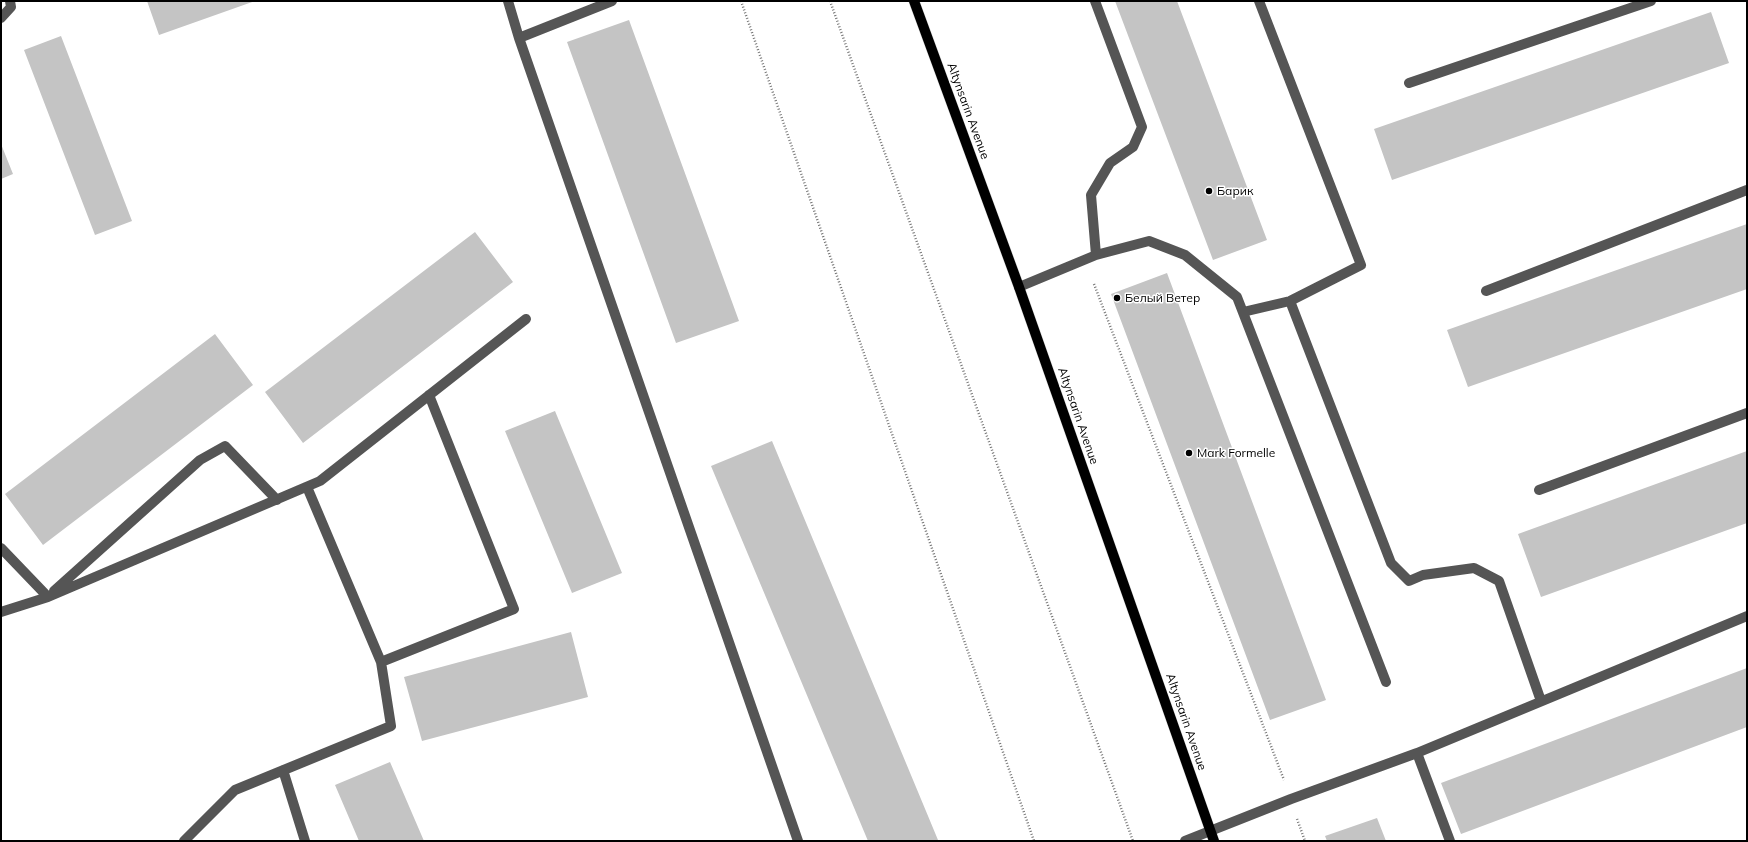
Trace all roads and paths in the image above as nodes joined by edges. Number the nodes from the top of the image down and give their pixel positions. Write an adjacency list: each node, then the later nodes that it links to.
1 (10, 1): 10 (lane)
2 (508, 1): 11 (lane)
3 (612, 1): 11 (lane)
4 (741, 1): 40 (path)
5 (830, 1): 41 (path)
6 (914, 1): 16 (main road, Altynsarin Avenue)
7 (1095, 1): 14 (lane)
8 (1259, 1): 18 (lane)
9 (1651, 1): 12 (lane)
10 (1, 18)
11 (519, 38): 39 (lane)
12 (1409, 83)
13 (1747, 190): 17 (lane)
14 (1096, 256): 16 (lane); 19 (lane)
15 (1094, 284): 35 (path)
16 (1019, 287): 36 (main road, Altynsarin Avenue)
17 (1486, 291)
18 (1290, 301): 19 (lane); 32 (lane)
19 (1243, 312): 31 (lane)
20 (526, 319): 21 (lane)
21 (429, 395): 23 (lane); 30 (lane)
22 (1747, 414): 24 (lane)
23 (307, 487): 25 (lane); 30 (lane)
24 (1539, 490)
25 (277, 500): 27 (lane); 27 (lane)
26 (1, 548): 27 (lane)
27 (48, 596): 28 (lane)
28 (1, 612)
29 (1747, 616): 32 (lane)
30 (381, 662): 34 (lane)
31 (1386, 682)
32 (1541, 701): 33 (lane)
33 (1417, 753): 35 (lane); 44 (lane)
34 (283, 770): 37 (lane); 38 (lane)
35 (1291, 799): 36 (lane); 43 (path)
36 (1213, 836): 42 (lane)
37 (184, 841)
38 (305, 841)
39 (798, 841)
40 (1034, 841)
41 (1133, 841)
42 (1184, 841)
43 (1305, 841)
44 (1450, 841)

